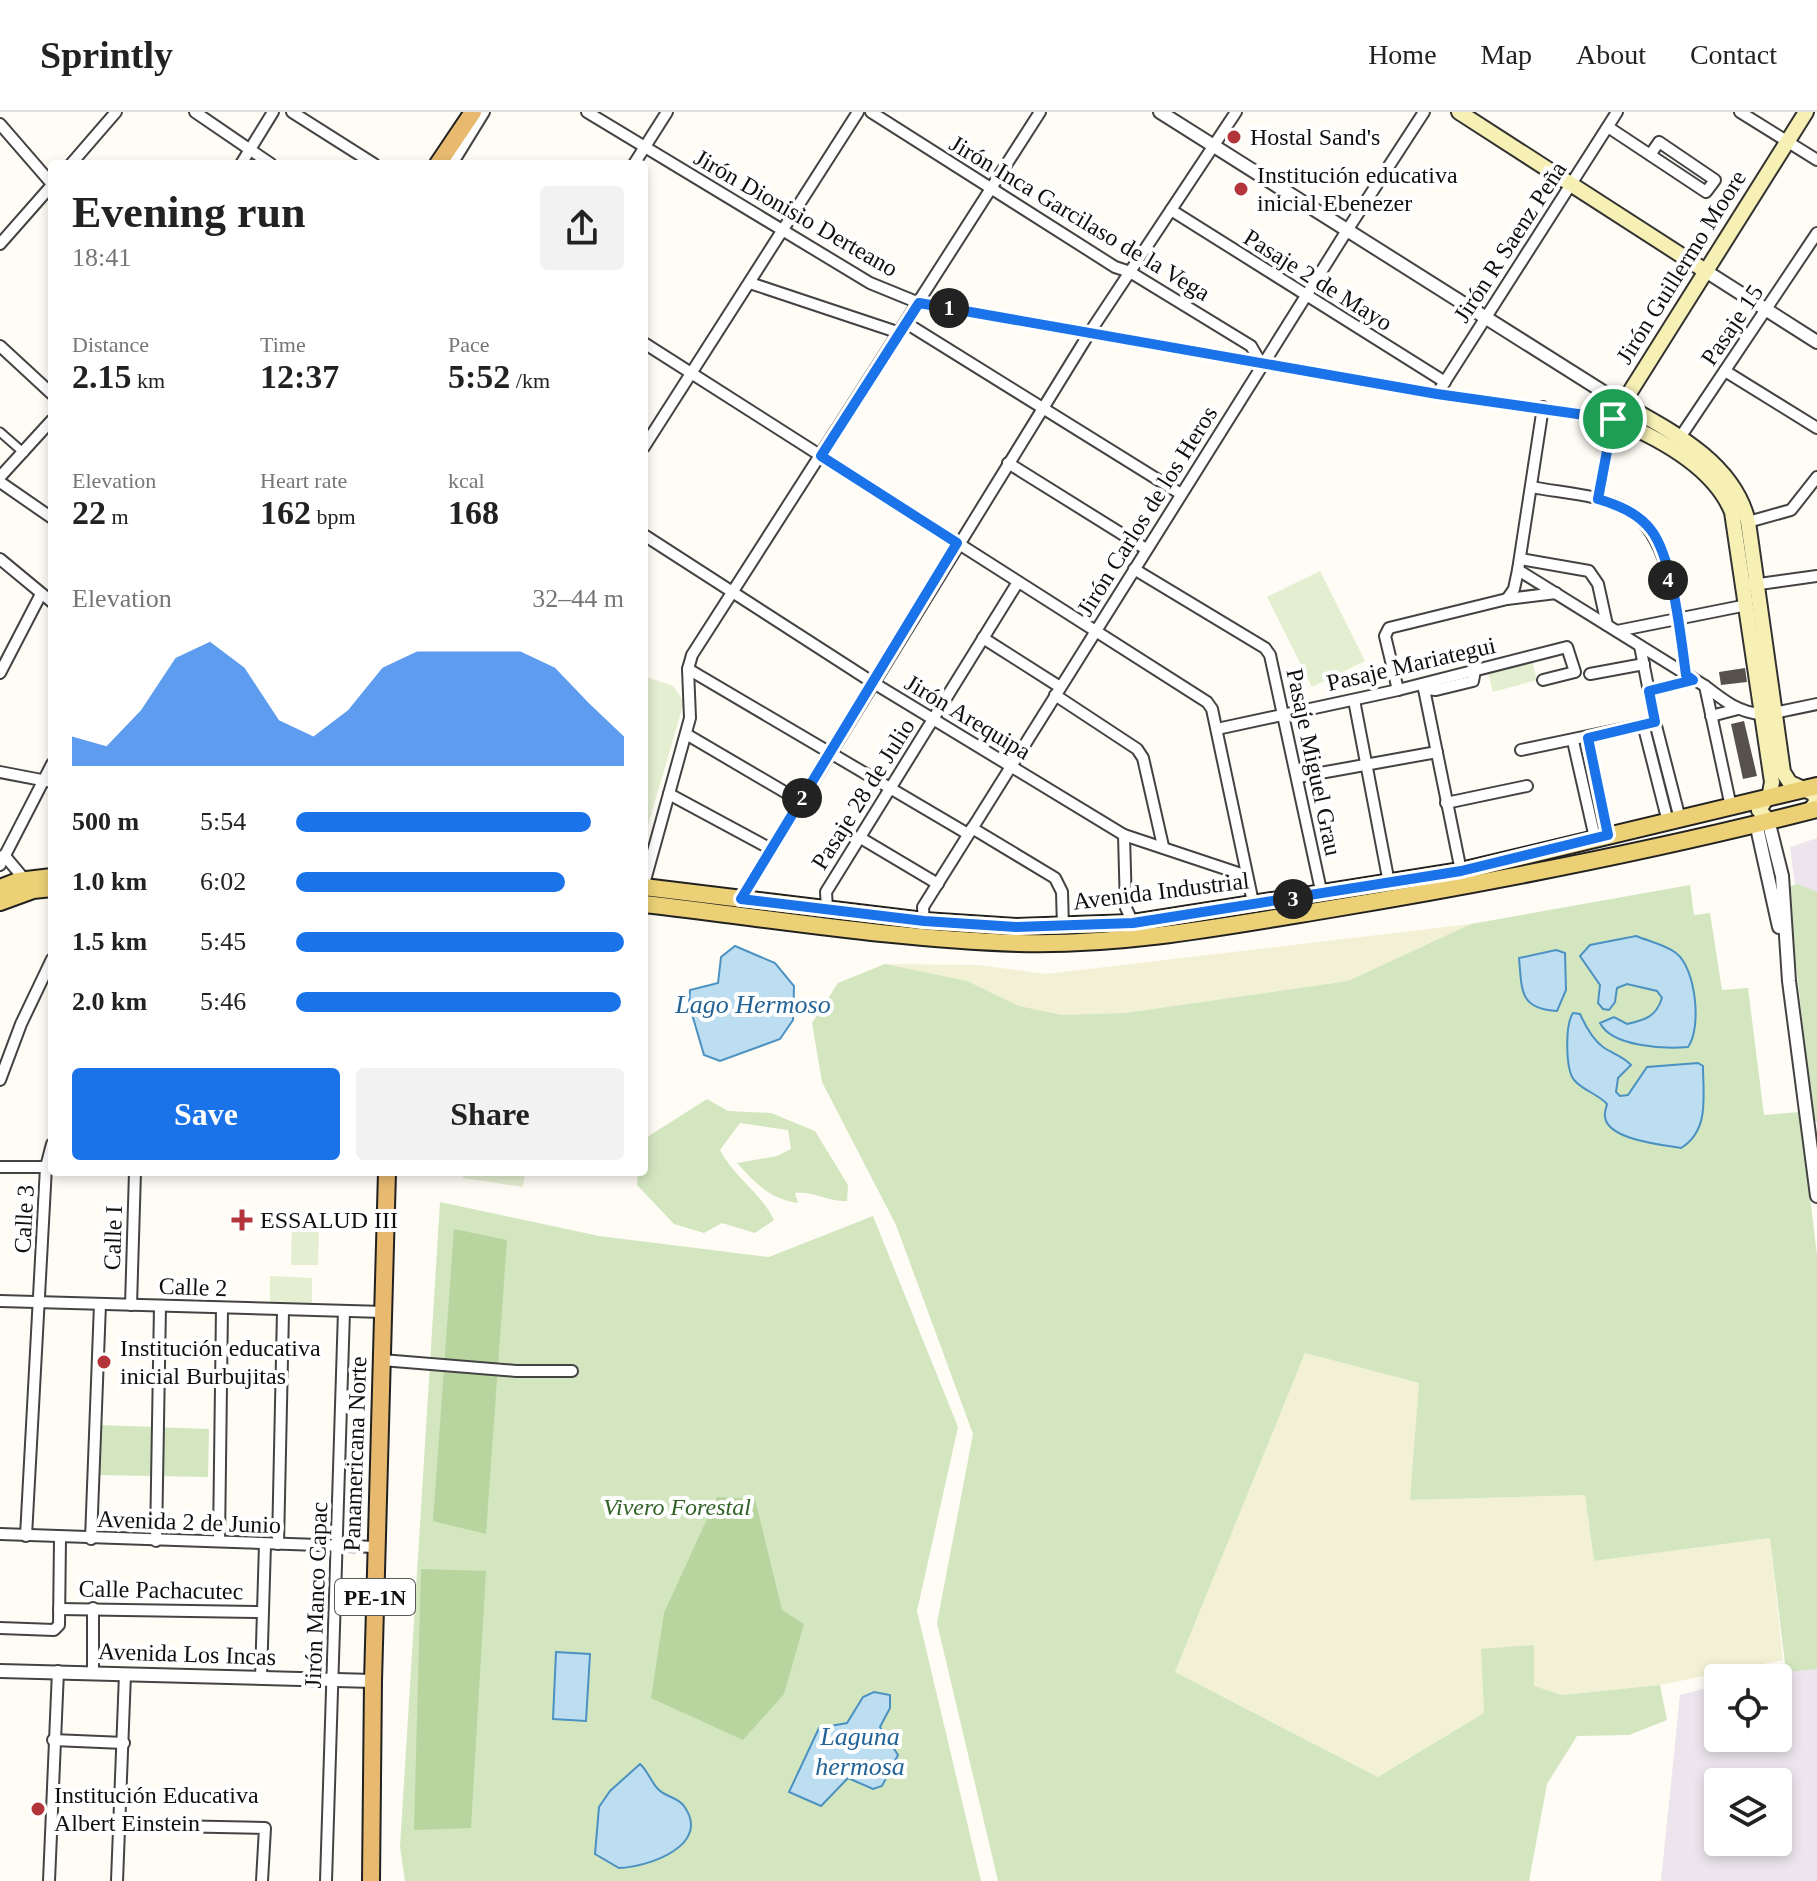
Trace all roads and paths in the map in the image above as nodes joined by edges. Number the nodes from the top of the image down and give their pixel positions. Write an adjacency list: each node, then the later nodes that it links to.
1 (116, 112): 25 (street)
2 (195, 112): 24 (street)
3 (273, 112): 24 (street)
4 (292, 112): 28 (street)
5 (473, 112): 29 (highway)
6 (484, 112): 30 (street)
7 (587, 112): 23 (street, Jirón Dionisio Derteano)
8 (667, 112): 23 (street)
9 (858, 112): 39 (street)
10 (871, 112): 36 (street, Jirón Inca Garcilaso de la Vega)
11 (1040, 112): 36 (street)
12 (1160, 112): 22 (street)
13 (1236, 112): 22 (street)
14 (1424, 112): 40 (street, Jirón Carlos de los Heros)
15 (1459, 112): 34 (main road)
16 (1617, 112): 20 (street, Jirón R Saenz Peña)
17 (1740, 112): 21 (street)
18 (1806, 112): 21 (main road, Jirón Guillermo Moore)
19 (0, 124): 33 (street)
20 (1608, 127): 34 (street, Jirón R Saenz Peña); 37 (street)
21 (1787, 141): 32 (street); 44 (main road, Jirón Guillermo Moore)
22 (1213, 146): 38 (street); 40 (street)
23 (644, 149): 31 (street); 39 (street, Jirón Dionisio Derteano)
24 (249, 151): 26 (street); 27 (street)
25 (74, 160)
26 (243, 160)
27 (264, 160)
28 (368, 160)
29 (441, 160)
30 (454, 160)
31 (637, 160)
32 (1817, 160)
33 (48, 180)
34 (1571, 185): 44 (main road); 50 (street, Jirón R Saenz Peña)
35 (48, 190): 42 (street)
36 (991, 190): 45 (street, Jirón Inca Garcilaso de la Vega); 48 (street)
37 (1706, 192)
38 (1171, 210): 45 (street); 47 (street, Pasaje 2 de Mayo)
39 (781, 230): 46 (street); 48 (street, Jirón Dionisio Derteano)
40 (1346, 232): 47 (street, Jirón Carlos de los Heros); 50 (street)
41 (1817, 233): 43 (street, Pasaje 15)
42 (0, 244)
43 (1812, 250): 49 (street, Pasaje 15)
44 (1704, 270): 49 (street); 63 (main road, Jirón Guillermo Moore)
45 (1130, 272): 52 (street); 57 (street, Jirón Inca Garcilaso de la Vega)
46 (750, 283): 53 (street); 59 (street)
47 (1305, 297): 57 (street, Jirón Carlos de los Heros); 60 (street, Pasaje 2 de Mayo)
48 (919, 303): 51 (street); 52 (street, Jirón Dionisio Derteano)
49 (1766, 310): 54 (street); 58 (street, Pasaje 15)
50 (1484, 318): 60 (street, Jirón R Saenz Peña); 63 (street)
51 (906, 323): 53 (street); 65 (street)
52 (1090, 332): 57 (street, Jirón Dionisio Derteano); 65 (street)
53 (900, 333): 73 (street)
54 (1817, 342)
55 (0, 346): 61 (street)
56 (648, 346): 59 (street)
57 (1262, 365): 62 (street, Jirón Dionisio Derteano); 78 (street, Jirón Carlos de los Heros)
58 (1725, 371): 68 (street); 70 (street, Pasaje 15)
59 (691, 374): 71 (street); 73 (street)
60 (1445, 382): 62 (street, Jirón R Saenz Peña)
61 (48, 390)
62 (1437, 394): 64 (street, Jirón Dionisio Derteano)
63 (1621, 403): 66 (main road, Jirón Guillermo Moore); 70 (main road)
64 (1543, 407): 66 (street, Jirón Dionisio Derteano); 77 (street)
65 (1043, 408): 74 (street); 78 (street)
66 (1613, 419): 79 (street, Jirón Guillermo Moore); 90 (main road)
67 (48, 425): 72 (street)
68 (1817, 428)
69 (0, 432): 72 (street)
70 (1679, 439): 81 (main road)
71 (648, 441)
72 (24, 453): 75 (street)
73 (821, 456): 83 (street); 91 (street)
74 (1008, 463): 83 (street); 84 (street)
75 (0, 479): 80 (street)
76 (1816, 481): 81 (street)
77 (1531, 487): 79 (street); 86 (street)
78 (1181, 494): 84 (street, Jirón Carlos de los Heros)
79 (1598, 499): 97 (street)
80 (48, 515)
81 (1748, 522): 90 (main road)
82 (648, 538): 91 (street, Jirón Arequipa)
83 (957, 543): 89 (street); 108 (street)
84 (1146, 549): 87 (street, Jirón Carlos de los Heros)
85 (0, 559): 93 (street)
86 (1519, 564): 92 (street); 95 (street); 98 (street)
87 (1134, 569): 99 (street, Jirón Carlos de los Heros); 117 (street, Pasaje Miguel Grau)
88 (1817, 576): 90 (street)
89 (1018, 582): 99 (street); 100 (street, Pasaje 28 de Julio)
90 (1750, 586): 96 (main road); 118 (main road)
91 (733, 593): 103 (street); 108 (street, Jirón Arequipa)
92 (1556, 593): 95 (street); 98 (street)
93 (41, 594): 94 (street); 104 (street)
94 (48, 599)
95 (1507, 599): 111 (street)
96 (1747, 605): 97 (street); 118 (main road)
97 (1677, 617): 98 (street); 106 (street)
98 (1612, 628): 101 (street)
99 (1096, 630): 112 (street, Jirón Carlos de los Heros); 123 (street)
100 (983, 638): 112 (street); 120 (street, Pasaje 28 de Julio)
101 (1640, 646): 102 (street); 106 (street)
102 (1644, 664): 105 (street); 113 (street)
103 (688, 669): 124 (street); 128 (street)
104 (0, 673)
105 (1590, 674)
106 (1690, 678): 110 (street); 113 (street)
107 (1543, 680): 109 (street, Pasaje Mariategui)
108 (872, 682): 120 (street, Jirón Arequipa); 128 (street)
109 (1424, 686): 111 (street, Pasaje Mariategui); 129 (street)
110 (1705, 686): 116 (street); 119 (street)
111 (1398, 690): 114 (street, Pasaje Mariategui)
112 (1058, 691): 131 (street, Jirón Carlos de los Heros); 152 (street)
113 (1649, 691): 121 (street)
114 (1354, 700): 117 (street, Pasaje Mariategui); 130 (street)
115 (1817, 704): 118 (street)
116 (1738, 709): 118 (street); 119 (street)
117 (1284, 713): 123 (street, Pasaje Mariategui); 133 (street, Pasaje Miguel Grau)
118 (1768, 714): 136 (main road); 139 (main road)
119 (1711, 716): 142 (street)
120 (933, 718): 131 (street, Jirón Arequipa); 137 (street, Pasaje 28 de Julio)
121 (1655, 722): 122 (street); 144 (street)
122 (1643, 724): 125 (street); 144 (street)
123 (1217, 729): 157 (street)
124 (686, 734): 138 (street); 140 (street)
125 (1588, 738): 126 (street); 148 (street)
126 (1573, 741): 127 (street); 148 (street)
127 (1521, 750)
128 (829, 752): 137 (street); 140 (street)
129 (1437, 752): 130 (street); 141 (street)
130 (1366, 766): 133 (street); 160 (street)
131 (1011, 767): 146 (street, Jirón Carlos de los Heros); 147 (street, Jirón Arequipa)
132 (0, 772): 134 (street)
133 (1298, 777): 165 (street, Pasaje Miguel Grau)
134 (47, 781): 149 (street)
135 (1527, 786): 141 (street)
136 (1812, 787): 139 (main road, Avenida Industrial); 143 (main road)
137 (891, 789): 146 (street); 150 (street, Pasaje 28 de Julio)
138 (669, 794): 153 (street); 155 (street)
139 (1766, 799): 142 (main road, Avenida Industrial); 145 (main road)
140 (800, 801): 153 (street)
141 (1446, 803): 156 (street)
142 (1731, 807): 144 (main road, Avenida Industrial)
143 (1813, 810): 145 (main road, Avenida Industrial)
144 (1674, 821): 148 (main road, Avenida Industrial)
145 (1762, 822): 170 (main road, Avenida Industrial); 182 (street)
146 (970, 831): 161 (street, Jirón Carlos de los Heros); 173 (street)
147 (1124, 835): 152 (street, Jirón Arequipa); 172 (street)
148 (1602, 836): 156 (main road, Avenida Industrial)
149 (12, 837): 151 (street); 154 (street)
150 (859, 837): 161 (street); 169 (street, Pasaje 28 de Julio)
151 (0, 842)
152 (1163, 846): 157 (street, Jirón Arequipa)
153 (771, 849): 166 (street)
154 (2, 860): 159 (street)
155 (648, 871)
156 (1461, 871): 160 (main road, Avenida Industrial)
157 (1247, 876): 170 (street)
158 (48, 877): 159 (main road)
159 (25, 880): 163 (main road)
160 (1389, 883): 165 (main road, Avenida Industrial)
161 (938, 884): 174 (street, Jirón Carlos de los Heros)
162 (648, 887): 166 (main road, Avenida Industrial)
163 (0, 888)
164 (48, 889): 167 (main road)
165 (1322, 895): 170 (main road, Avenida Industrial)
166 (741, 899): 169 (main road, Avenida Industrial); 171 (street)
167 (0, 902)
168 (648, 904): 171 (main road, Avenida Industrial)
169 (827, 908): 174 (main road, Avenida Industrial)
170 (1256, 913): 172 (main road, Avenida Industrial); 174 (main road, Avenida Industrial)
171 (732, 914): 174 (main road, Avenida Industrial)
172 (1133, 923): 173 (main road, Avenida Industrial)
173 (1063, 927): 174 (main road, Avenida Industrial)
174 (924, 929)
175 (48, 967): 176 (street)
176 (0, 1080)
177 (0, 1167): 178 (street)
178 (48, 1167)
179 (48, 1176): 184 (street, Calle 3)
180 (135, 1176): 186 (street, Calle I)
181 (387, 1176): 191 (highway, Panamericana Norte / PE-1N)
182 (1817, 1196)
183 (0, 1301): 184 (street, Calle 2)
184 (39, 1302): 185 (street, Calle 2); 195 (street, Calle 3)
185 (100, 1304): 186 (street, Calle 2); 197 (street)
186 (131, 1305): 187 (street, Calle 2)
187 (160, 1306): 188 (street, Calle 2); 198 (street)
188 (222, 1308): 189 (street, Calle 2); 199 (street)
189 (283, 1311): 190 (street, Calle 2); 201 (street)
190 (344, 1311): 191 (street, Calle 2); 202 (street, Jirón Manco Capac)
191 (384, 1312): 192 (highway, Panamericana Norte / PE-1N)
192 (382, 1360): 193 (street); 203 (highway, Panamericana Norte / PE-1N)
193 (572, 1371)
194 (0, 1534): 195 (street, Avenida 2 de Junio)
195 (26, 1536): 196 (street, Avenida 2 de Junio)
196 (60, 1538): 197 (street, Avenida 2 de Junio); 205 (street)
197 (91, 1539): 198 (street, Avenida 2 de Junio)
198 (156, 1541): 199 (street, Avenida 2 de Junio)
199 (219, 1541): 200 (street, Avenida 2 de Junio)
200 (265, 1544): 201 (street, Avenida 2 de Junio); 206 (street)
201 (278, 1544): 202 (street, Avenida 2 de Junio)
202 (337, 1546): 203 (street, Avenida 2 de Junio); 213 (street, Jirón Manco Capac)
203 (376, 1547): 214 (highway, Panamericana Norte / PE-1N)
204 (93, 1608): 205 (street, Calle Pachacutec); 206 (street, Calle Pachacutec); 210 (street)
205 (59, 1609): 207 (street)
206 (262, 1612): 212 (street)
207 (0, 1628)
208 (0, 1671): 209 (street, Avenida Los Incas)
209 (58, 1671): 210 (street, Avenida Los Incas); 215 (street)
210 (93, 1673): 211 (street, Avenida Los Incas)
211 (125, 1674): 212 (street, Avenida Los Incas); 216 (street)
212 (261, 1678): 213 (street, Avenida Los Incas)
213 (333, 1680): 214 (street, Avenida Los Incas); 221 (street, Jirón Manco Capac)
214 (373, 1681): 222 (highway, Panamericana Norte / PE-1N)
215 (53, 1740): 216 (street); 218 (street)
216 (124, 1743): 217 (street)
217 (121, 1825): 219 (street); 220 (street)
218 (49, 1881)
219 (117, 1881)
220 (262, 1881)
221 (326, 1881)
222 (371, 1881)

